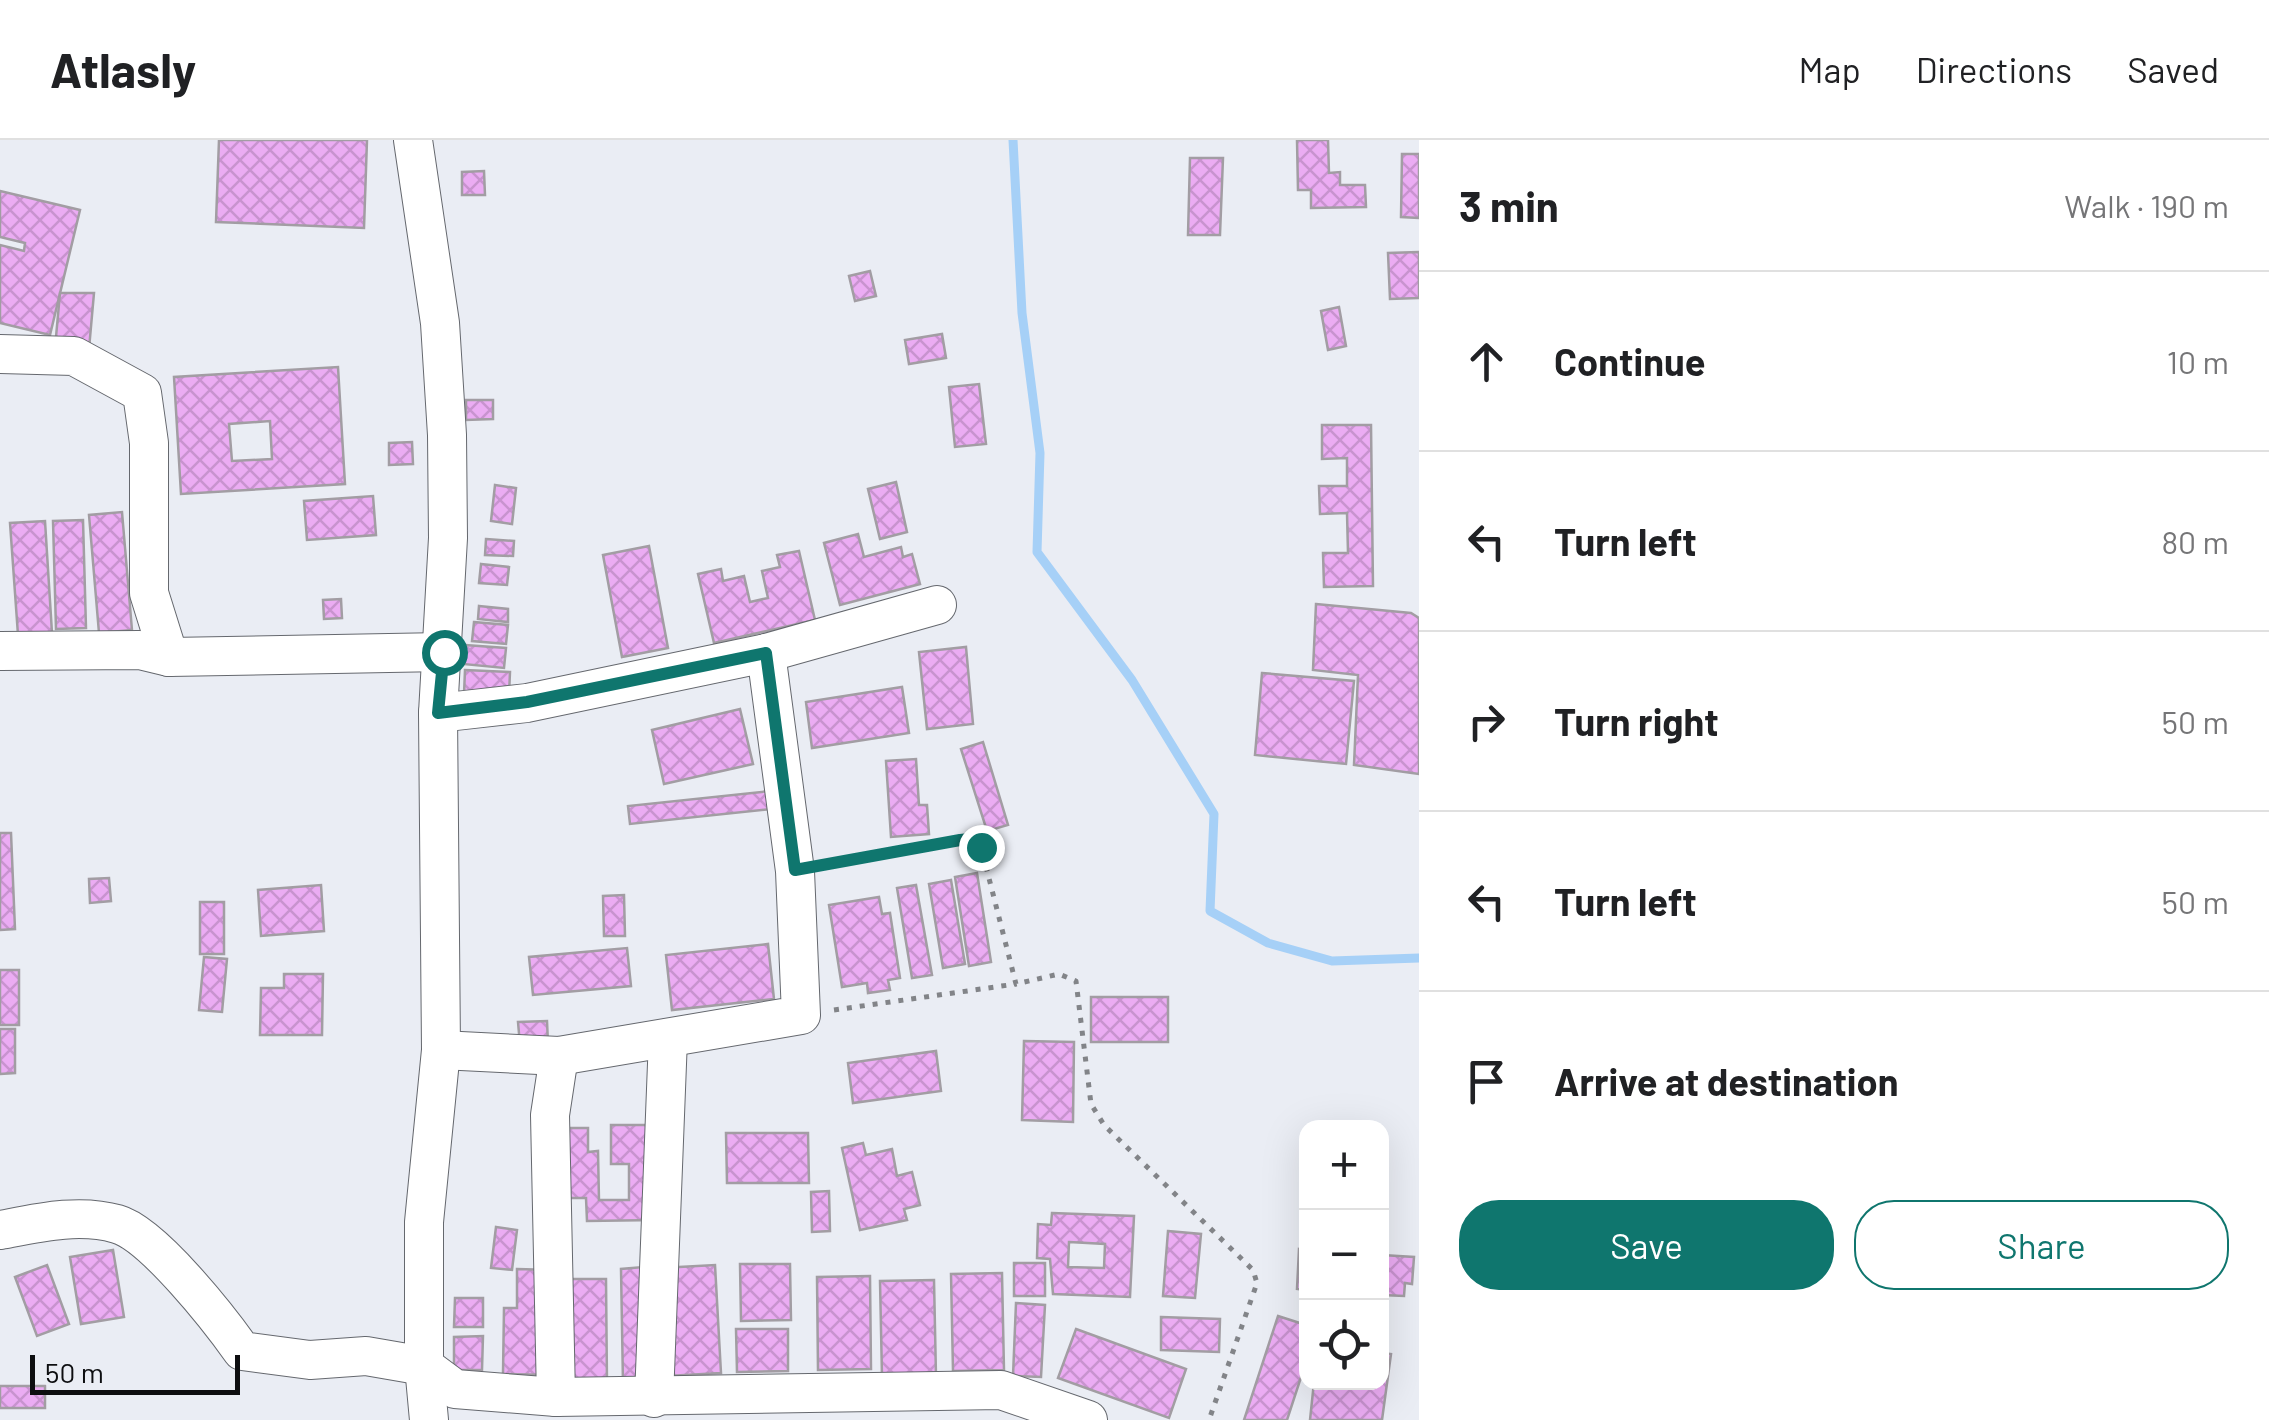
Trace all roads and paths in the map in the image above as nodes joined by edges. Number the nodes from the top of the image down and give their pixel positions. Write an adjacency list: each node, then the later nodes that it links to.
1 (413, 140): 5 (street)
2 (0, 354): 7 (street)
3 (937, 605): 6 (street)
4 (0, 651): 7 (street)
5 (444, 652): 7 (street); 8 (street)
6 (766, 653): 8 (street); 9 (street)
7 (155, 654)
8 (438, 713): 13 (street)
9 (795, 870): 10 (path); 11 (street)
10 (1016, 984): 11 (path); 21 (path)
11 (801, 1015): 12 (street)
12 (668, 1038): 14 (street); 18 (street)
13 (440, 1050): 14 (street); 16 (street)
14 (559, 1056): 17 (street)
15 (0, 1230): 16 (street)
16 (424, 1366): 17 (street); 19 (street)
17 (556, 1397): 18 (street)
18 (654, 1398): 20 (street)
19 (429, 1420)
20 (1088, 1420)
21 (1209, 1420)

